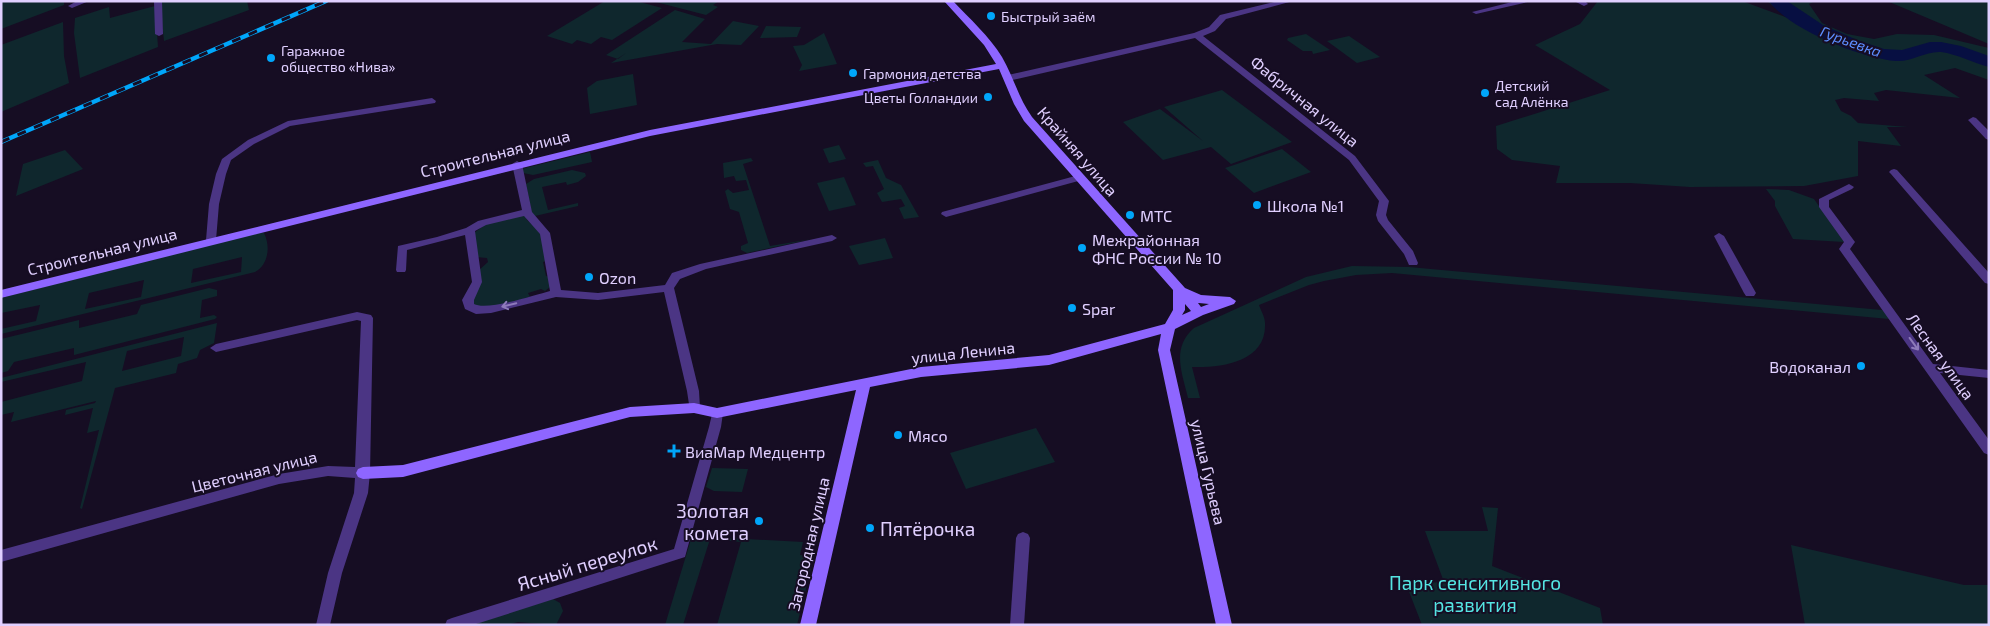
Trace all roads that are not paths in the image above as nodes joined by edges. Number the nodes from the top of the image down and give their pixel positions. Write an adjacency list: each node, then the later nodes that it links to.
1 (85, 1): 6 (street)
2 (158, 1): 8 (street)
3 (948, 1): 10 (main road, Крайняя улица)
4 (1289, 1): 9 (street)
5 (1528, 1): 7 (street)
6 (72, 6)
7 (1476, 12)
8 (159, 34)
9 (1197, 35): 11 (street); 19 (street, Фабричная улица)
10 (1002, 66): 11 (main road, Крайняя улица); 15 (main road, Строительная улица)
11 (1008, 78): 17 (main road, Крайняя улица)
12 (432, 101): 25 (street)
13 (1973, 120): 14 (street)
14 (1989, 137)
15 (517, 164): 20 (street); 25 (main road, Строительная улица)
16 (1894, 172): 28 (street)
17 (1079, 178): 21 (street); 30 (main road, Крайняя улица)
18 (1848, 187): 37 (street, Лесная улица, one-way to 37)
19 (1384, 201): 26 (street)
20 (527, 212): 22 (street); 31 (street)
21 (946, 214)
22 (470, 230): 27 (street); 31 (street, one-way to 22)
23 (1719, 236): 32 (street)
24 (832, 238): 29 (street)
25 (211, 240): 33 (main road, Строительная улица)
26 (1413, 262)
27 (401, 270)
28 (1989, 280)
29 (668, 288): 31 (street); 40 (street)
30 (1179, 290): 34 (main road, Крайняя улица); 34 (main road, улица Ленина); 35 (main road, улица Гурьева)
31 (556, 293)
32 (1750, 293)
33 (1, 294)
34 (1199, 312): 35 (main road, улица Ленина)
35 (1169, 327): 39 (main road, улица Ленина); 51 (main road, улица Гурьева)
36 (216, 348): 44 (street)
37 (1931, 368): 38 (street); 42 (street, Лесная улица)
38 (1989, 374)
39 (864, 383): 41 (main road, улица Ленина); 49 (main road, Загородная улица)
40 (694, 408): 41 (main road, улица Ленина); 44 (main road, Цветочная улица)
41 (717, 413): 48 (street, Ясный переулок)
42 (1984, 435): 43 (street, Лесная улица)
43 (1989, 450)
44 (363, 473): 46 (street, Цветочная улица); 47 (street)
45 (1023, 538): 50 (street)
46 (1, 556)
47 (323, 625)
48 (452, 625)
49 (808, 625)
50 (1017, 625)
51 (1224, 625)

